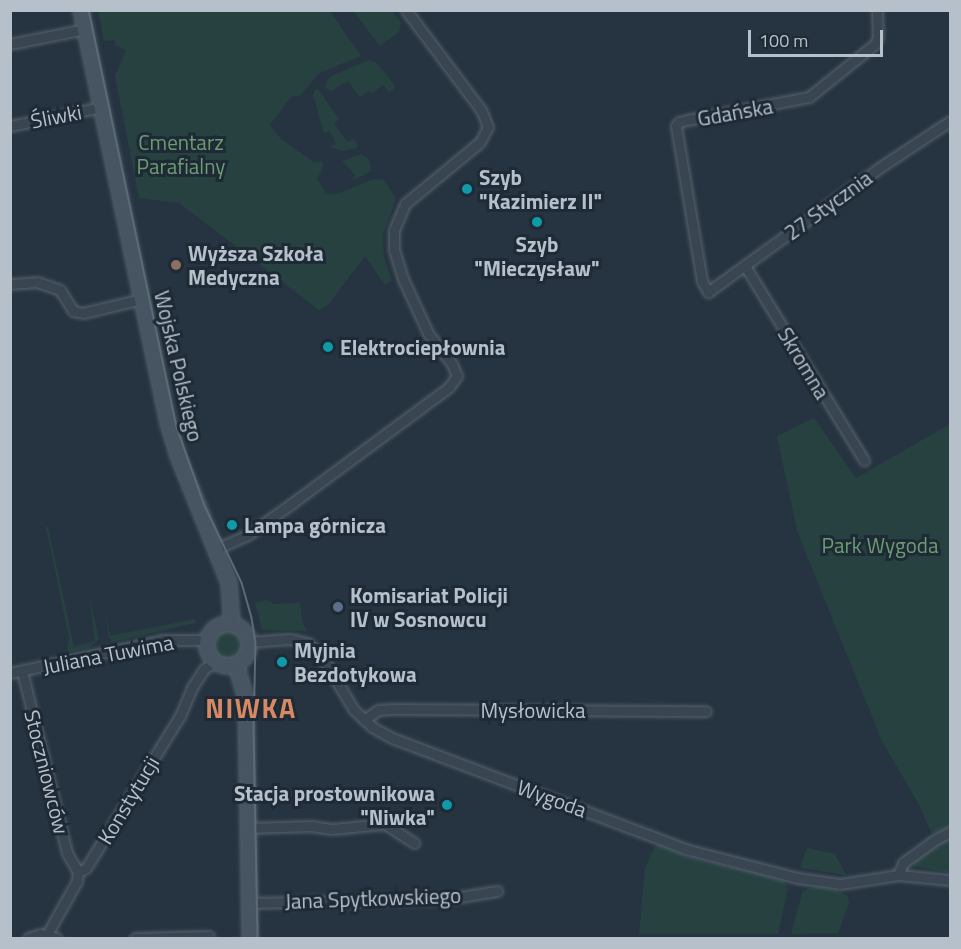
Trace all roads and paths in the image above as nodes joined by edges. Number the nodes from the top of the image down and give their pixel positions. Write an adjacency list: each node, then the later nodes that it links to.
1 (81, 10): 4 (main road, Wojska Polskiego)
2 (406, 10): 14 (street)
3 (877, 10): 11 (street, Gdańska)
4 (85, 29): 5 (street); 6 (main road, Wojska Polskiego)
5 (10, 44)
6 (102, 107): 8 (street, Śliwki); 12 (main road, Wojska Polskiego)
7 (951, 120): 9 (street, 27 Stycznia)
8 (10, 126)
9 (745, 266): 11 (street, 27 Stycznia); 13 (street, Skromna)
10 (10, 284): 12 (street)
11 (708, 292)
12 (142, 299): 14 (main road, Wojska Polskiego)
13 (864, 460)
14 (216, 549): 15 (main road, Wojska Polskiego)
15 (232, 624): 16 (main road); 17 (main road)
16 (207, 640): 19 (main road); 20 (street, Juliana Tuwima)
17 (249, 642): 18 (main road); 23 (street, Wygoda)
18 (237, 664): 19 (main road); 24 (main road)
19 (210, 666): 27 (street, Konstytucji)
20 (22, 671): 21 (street, Juliana Tuwima); 27 (street, Stoczniowców)
21 (10, 673)
22 (706, 711): 23 (street, Mysłowicka)
23 (364, 720): 28 (street, Wygoda)
24 (248, 828): 26 (street); 31 (main road)
25 (951, 832): 28 (street)
26 (414, 843)
27 (78, 872): 33 (street, Konstytucji)
28 (898, 875): 29 (street, Wygoda)
29 (951, 880)
30 (497, 891): 31 (street, Jana Spytkowskiego)
31 (249, 903): 37 (main road)
32 (209, 936): 36 (street)
33 (46, 937): 34 (street); 35 (street)
34 (28, 939)
35 (57, 939)
36 (135, 939)
37 (250, 939)

